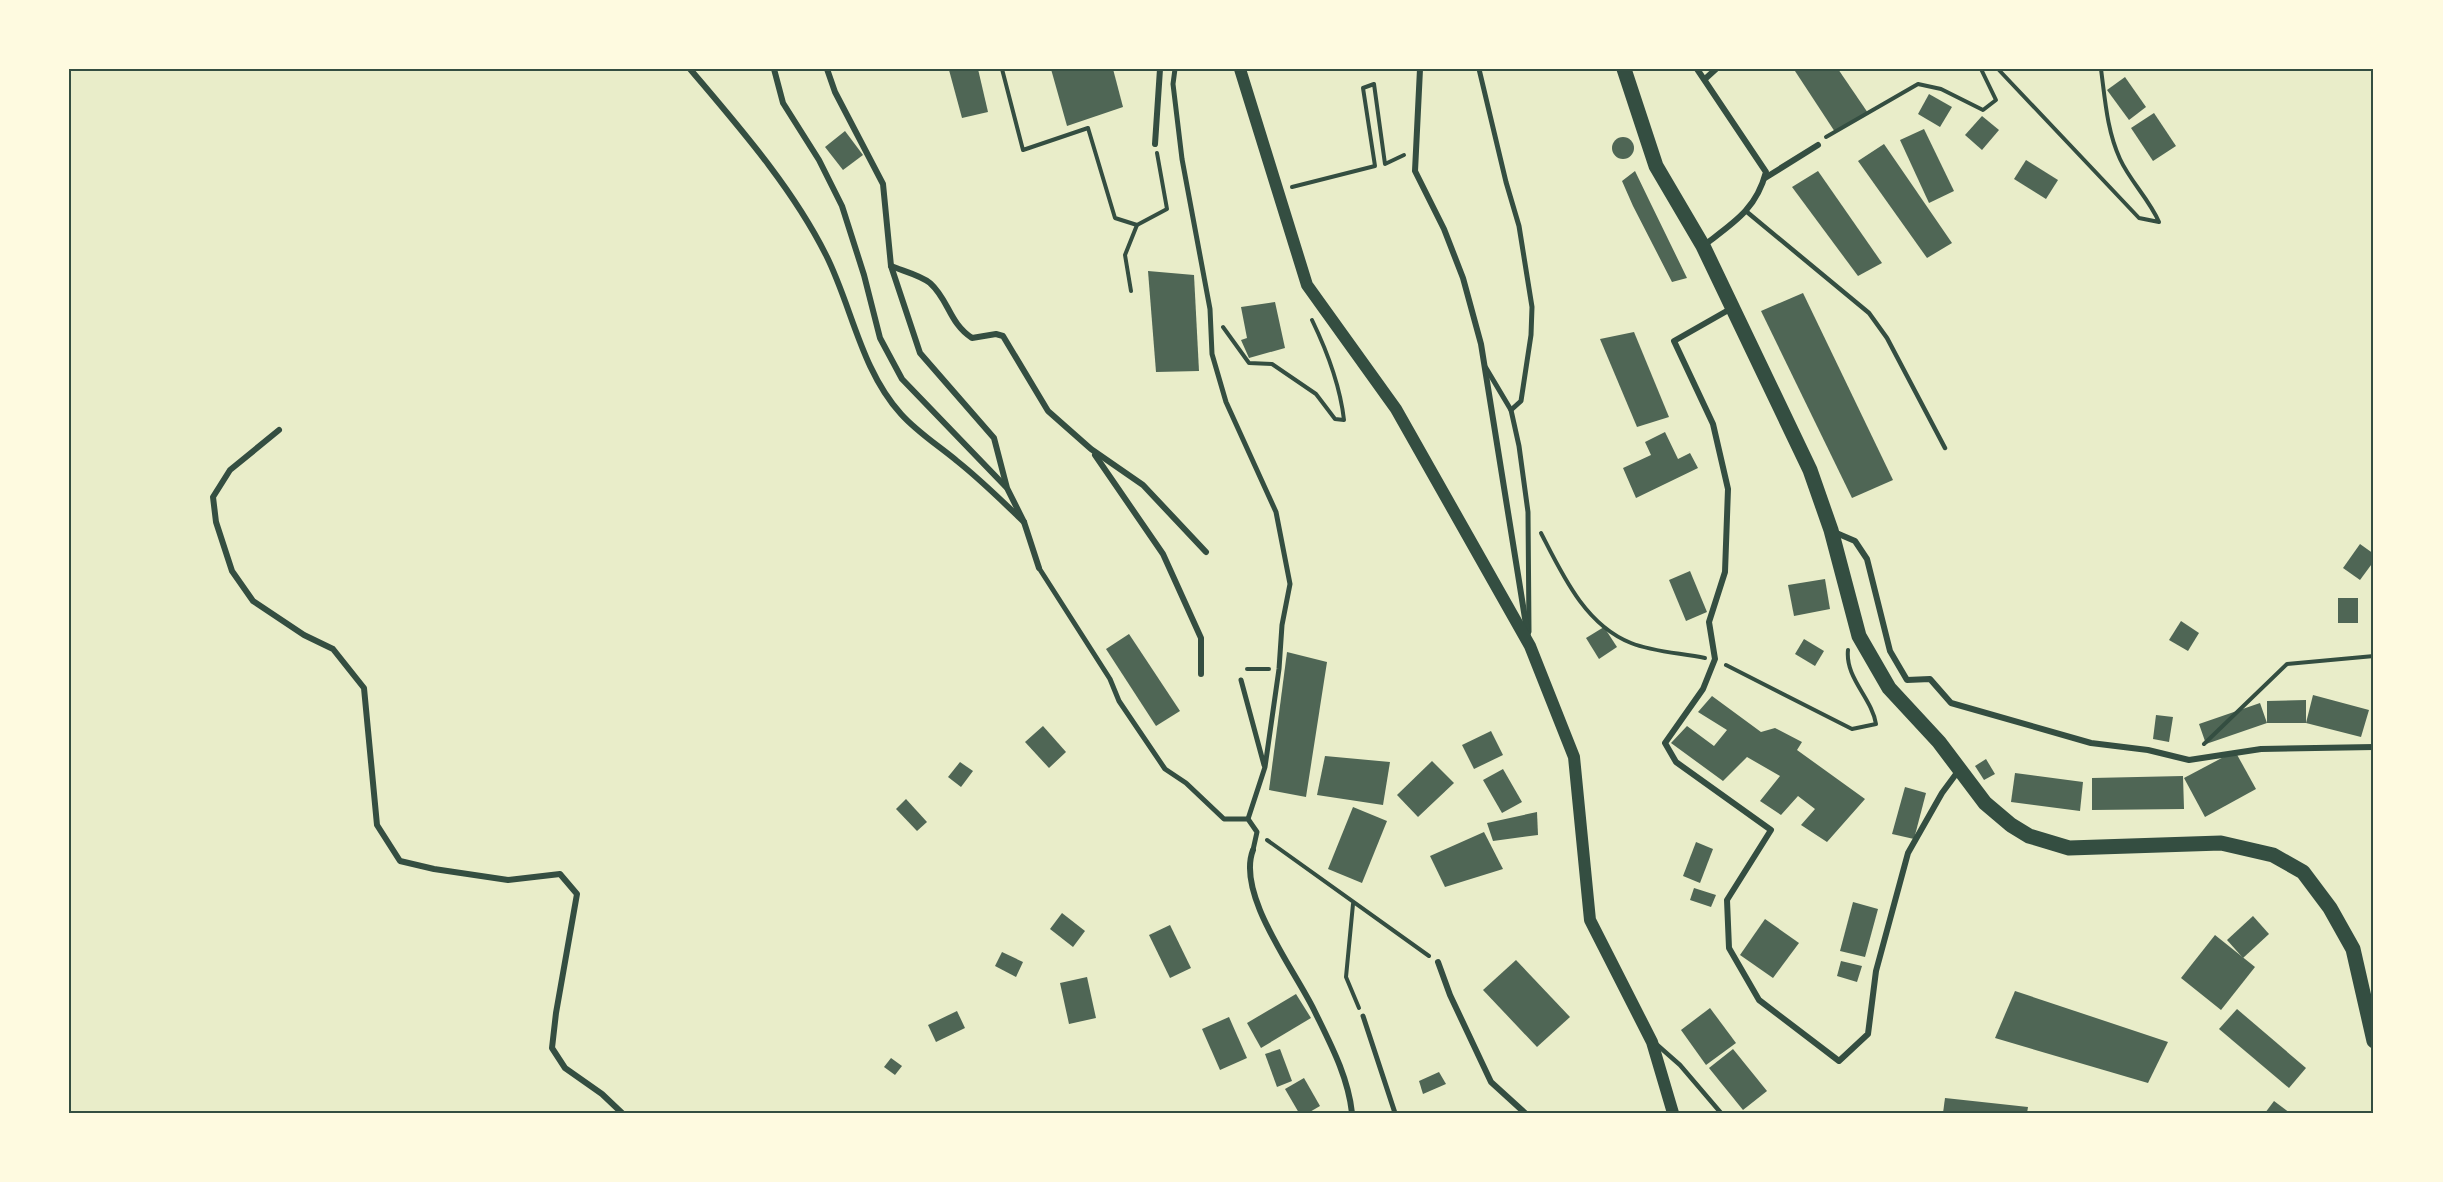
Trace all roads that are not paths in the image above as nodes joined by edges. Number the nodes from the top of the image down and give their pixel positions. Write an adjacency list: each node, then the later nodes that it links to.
1 (690, 69): 26 (street)
2 (774, 69): 25 (street)
3 (827, 69): 18 (street)
4 (1160, 69): 13 (street)
5 (1175, 69): 34 (street)
6 (1240, 69): 30 (main road)
7 (1419, 69): 20 (street)
8 (1479, 69): 21 (street)
9 (1624, 69): 17 (highway)
10 (1697, 69): 12 (street)
11 (1716, 69): 12 (street)
12 (1705, 79): 15 (street)
13 (1155, 144)
14 (1818, 145): 15 (street)
15 (1765, 179): 16 (street)
16 (1748, 212): 17 (street); 23 (lane)
17 (1703, 246): 19 (highway)
18 (891, 266): 24 (street); 25 (street)
19 (1734, 307): 27 (highway); 35 (street)
20 (1485, 365): 21 (street); 30 (street)
21 (1511, 410): 30 (street)
22 (279, 430): 42 (street)
23 (1946, 448)
24 (1091, 449): 28 (street); 31 (street)
25 (1007, 488): 26 (street)
26 (1024, 522): 29 (street)
27 (1831, 530): 33 (street); 35 (highway)
28 (1206, 552)
29 (1039, 568): 36 (street)
30 (1530, 646): 41 (main road)
31 (1201, 674)
32 (1241, 680): 34 (street)
33 (2374, 747)
34 (1265, 767): 36 (street)
35 (1959, 770): 40 (highway)
36 (1248, 819): 37 (street)
37 (1253, 850): 43 (street)
38 (1438, 962): 45 (street)
39 (1363, 1016): 44 (street)
40 (2374, 1041)
41 (1652, 1042): 46 (main road); 47 (lane)
42 (622, 1113)
43 (1352, 1113)
44 (1395, 1113)
45 (1525, 1113)
46 (1673, 1113)
47 (1721, 1113)

